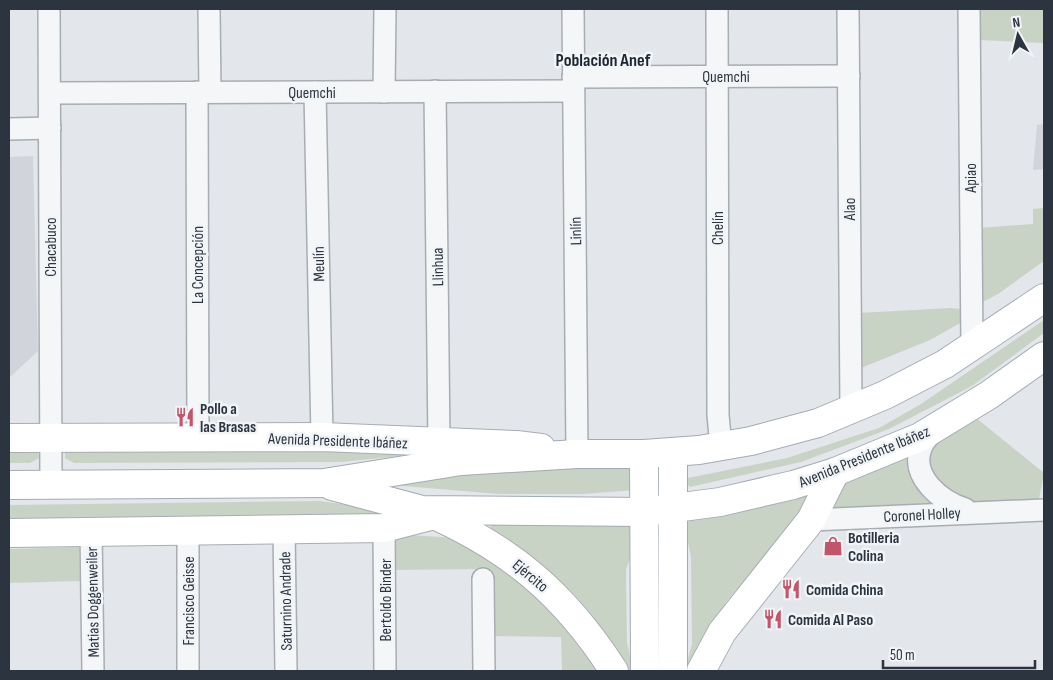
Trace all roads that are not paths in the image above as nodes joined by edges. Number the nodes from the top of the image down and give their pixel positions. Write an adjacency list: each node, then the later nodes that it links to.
1 (49, 9): 15 (street, Chacabuco)
2 (209, 9): 12 (street, La Concepción)
3 (385, 9): 14 (street)
4 (572, 9): 10 (street, Linlín)
5 (717, 9): 8 (street, Chelín)
6 (848, 9): 9 (street, Alao)
7 (969, 9): 19 (street, Apiao)
8 (717, 76): 9 (street, Quemchi); 10 (street, Quemchi); 28 (street, Chelín)
9 (849, 76): 21 (street, Alao)
10 (573, 84): 11 (street, Quemchi); 30 (street, Linlín)
11 (435, 91): 14 (street, Quemchi); 27 (street, Llinhua)
12 (203, 92): 13 (street, Quemchi); 15 (street, Quemchi); 26 (street, La Concepción)
13 (315, 92): 14 (street, Quemchi); 24 (street, Meulín)
14 (384, 92)
15 (50, 93): 16 (street, Chacabuco)
16 (50, 128): 17 (street); 23 (street, Chacabuco)
17 (9, 129)
18 (1044, 298): 19 (main road, Avenida Presidente Ibáñez)
19 (972, 348): 21 (main road, Avenida Presidente Ibáñez)
20 (1044, 356): 22 (main road, Avenida Presidente Ibáñez)
21 (852, 410): 28 (main road, Avenida Presidente Ibáñez)
22 (935, 428): 32 (main road, Avenida Presidente Ibáñez); 38 (street, Coronel Holley)
23 (50, 437): 25 (main road, Avenida Presidente Ibáñez); 26 (main road, Avenida Presidente Ibáñez); 35 (street, Chacabuco)
24 (322, 437): 26 (main road, Avenida Presidente Ibáñez); 27 (main road, Avenida Presidente Ibáñez)
25 (9, 438)
26 (198, 438)
27 (439, 443): 30 (main road, Avenida Presidente Ibáñez)
28 (721, 447): 29 (main road, Avenida Presidente Ibáñez)
29 (673, 452): 31 (main road, Avenida Presidente Ibáñez); 36 (main road)
30 (577, 454): 31 (main road, Avenida Presidente Ibáñez); 33 (main road, Avenida Presidente Ibáñez)
31 (644, 454): 40 (main road)
32 (835, 472): 36 (main road, Avenida Presidente Ibáñez); 41 (main road)
33 (324, 484): 35 (main road, Avenida Presidente Ibáñez); 39 (main road, Avenida Presidente Ibáñez)
34 (9, 485): 35 (main road, Avenida Presidente Ibáñez)
35 (51, 485)
36 (674, 509): 40 (main road, Avenida Presidente Ibáñez); 55 (main road)
37 (1044, 510): 38 (street, Coronel Holley)
38 (973, 511): 41 (street, Coronel Holley)
39 (437, 512): 40 (main road, Avenida Presidente Ibáñez); 42 (main road, Avenida Presidente Ibáñez); 53 (main road, Ejército)
40 (644, 512): 54 (main road)
41 (811, 520): 56 (main road)
42 (384, 528): 43 (main road, Avenida Presidente Ibáñez); 51 (street, Bertoldo Binder)
43 (284, 530): 44 (main road, Avenida Presidente Ibáñez); 50 (street, Saturnino Andrade)
44 (188, 531): 45 (main road, Avenida Presidente Ibáñez); 49 (street, Francisco Geisse)
45 (92, 532): 46 (main road, Avenida Presidente Ibáñez); 48 (street, Matias Doggenweiler)
46 (9, 533)
47 (482, 579): 52 (street)
48 (94, 671)
49 (188, 671)
50 (286, 671)
51 (385, 671)
52 (484, 671)
53 (614, 671)
54 (645, 671)
55 (673, 671)
56 (701, 671)

